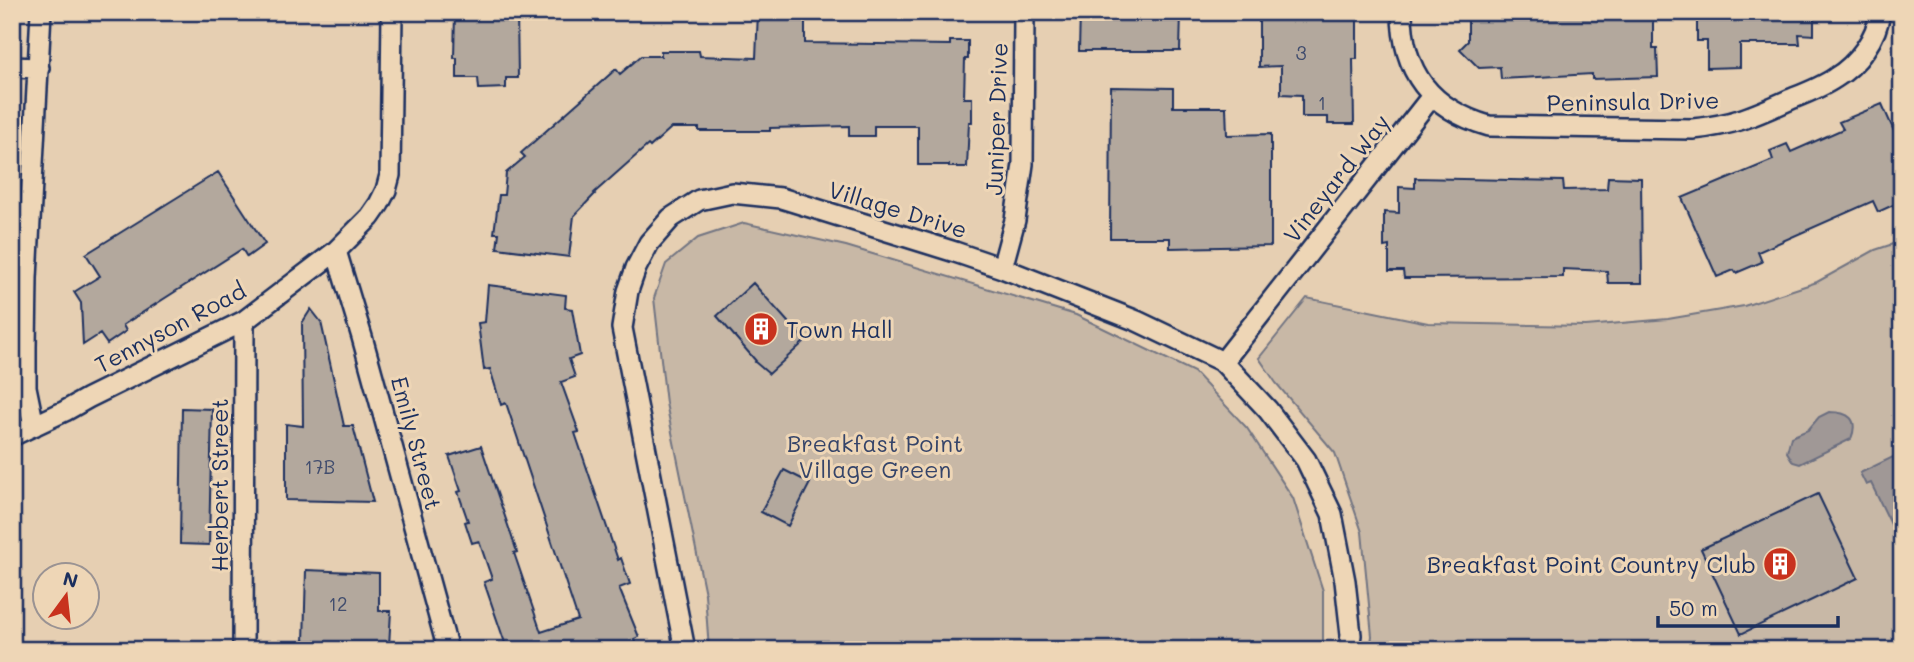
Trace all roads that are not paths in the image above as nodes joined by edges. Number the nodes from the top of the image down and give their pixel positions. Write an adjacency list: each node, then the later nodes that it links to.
1 (41, 12): 7 (street)
2 (392, 12): 9 (street, Tennyson Road)
3 (1024, 12): 10 (street, Juniper Drive)
4 (1402, 12): 8 (street)
5 (1880, 12): 8 (street, Peninsula Drive)
6 (12, 67): 7 (street)
7 (38, 68): 13 (street)
8 (1432, 96): 12 (street, Vineyard Way)
9 (336, 250): 11 (street, Tennyson Road); 16 (street, Emily Street)
10 (1002, 268): 12 (street, Village Drive); 17 (street, Village Drive)
11 (244, 321): 13 (street, Tennyson Road); 15 (street, Herbert Street)
12 (1223, 362): 18 (street, Village Drive)
13 (34, 426): 14 (street, Tennyson Road)
14 (12, 436)
15 (243, 650)
16 (448, 650)
17 (685, 650)
18 (1349, 650)

